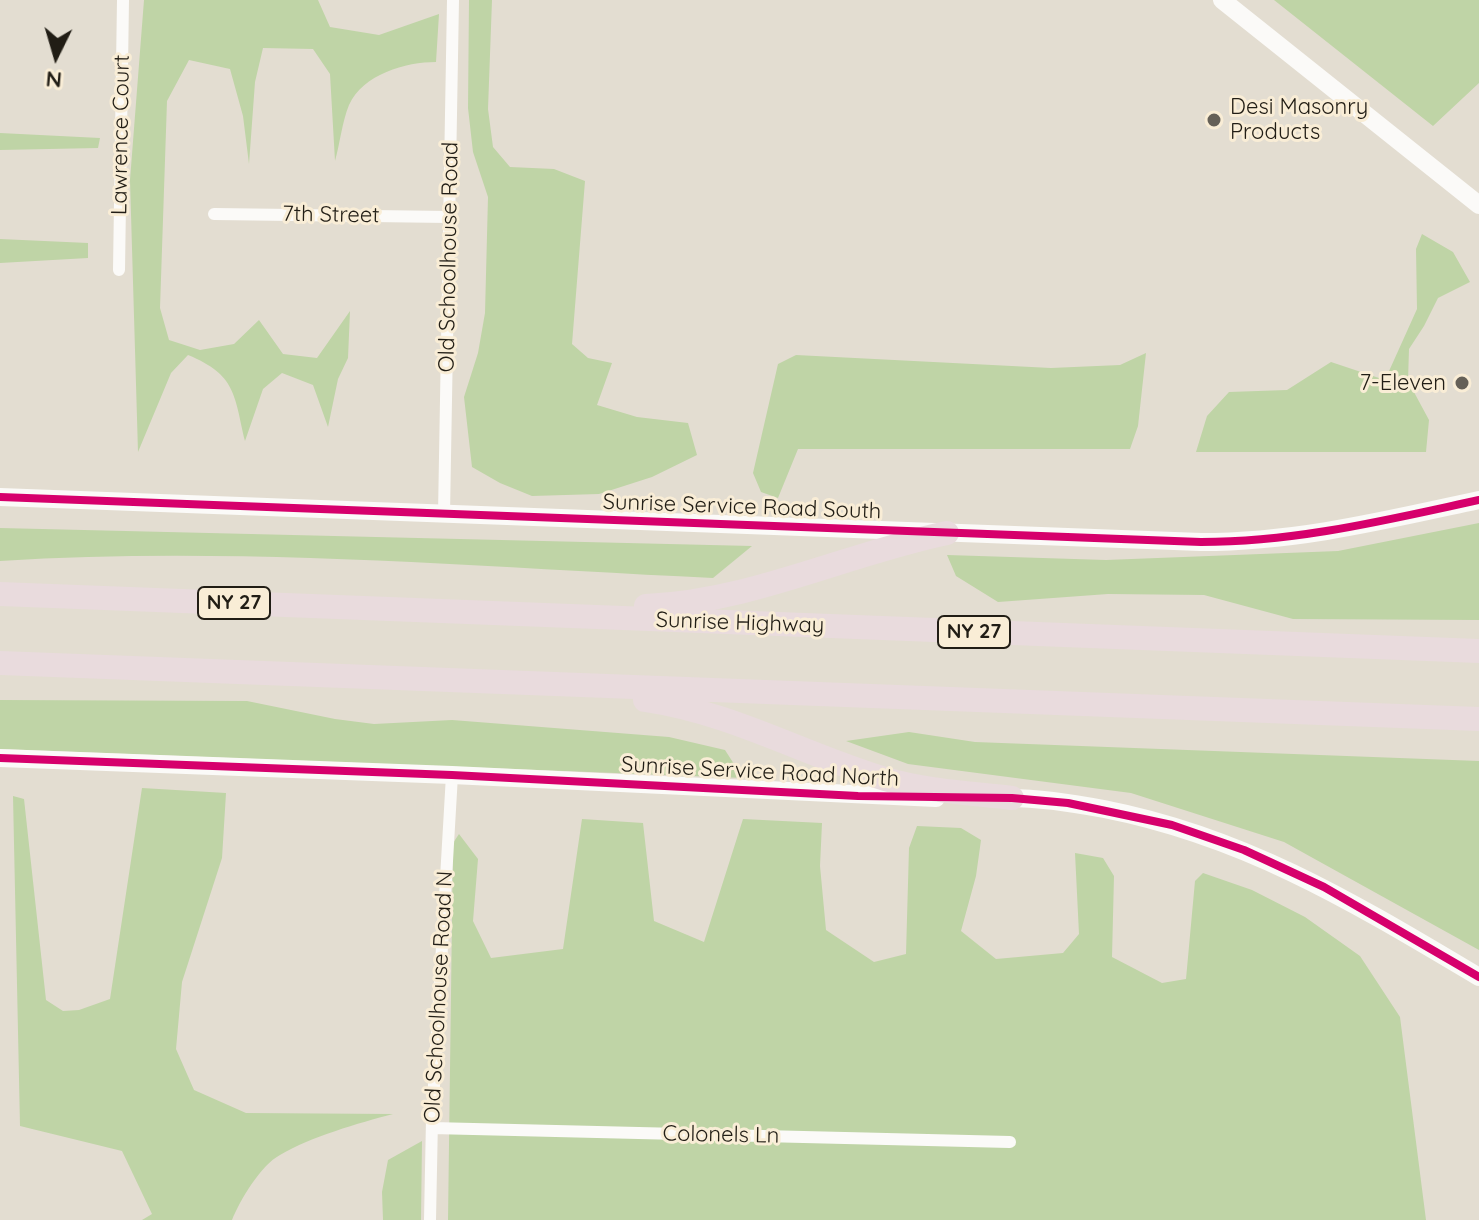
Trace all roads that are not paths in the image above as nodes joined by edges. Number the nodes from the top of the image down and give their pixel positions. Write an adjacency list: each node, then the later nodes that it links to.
1 (123, 0): 7 (street, Lawrence Court)
2 (453, 0): 6 (street, Old Schoolhouse Road)
3 (1222, 0): 4 (street)
4 (1479, 205)
5 (214, 214): 6 (street, 7th Street)
6 (449, 217): 10 (street, Old Schoolhouse Road)
7 (119, 270)
8 (0, 497): 10 (street, Sunrise Service Road South)
9 (1479, 500): 11 (street, Sunrise Service Road South)
10 (444, 514): 11 (street, Sunrise Service Road South)
11 (947, 533): 13 (highway)
12 (0, 594): 13 (highway, Sunrise Highway / NY 27)
13 (468, 612): 14 (highway, Sunrise Highway / NY 27)
14 (1479, 651)
15 (0, 663): 16 (highway)
16 (540, 684): 17 (highway); 20 (highway)
17 (1479, 719)
18 (0, 758): 19 (street, Sunrise Service Road North)
19 (452, 775): 20 (street, Sunrise Service Road North); 22 (street, Old Schoolhouse Road N)
20 (1012, 798): 21 (street, Sunrise Service Road North)
21 (1479, 977)
22 (432, 1128): 23 (street, Colonels Ln); 24 (street, Old Schoolhouse Road N)
23 (1010, 1142)
24 (430, 1220)

